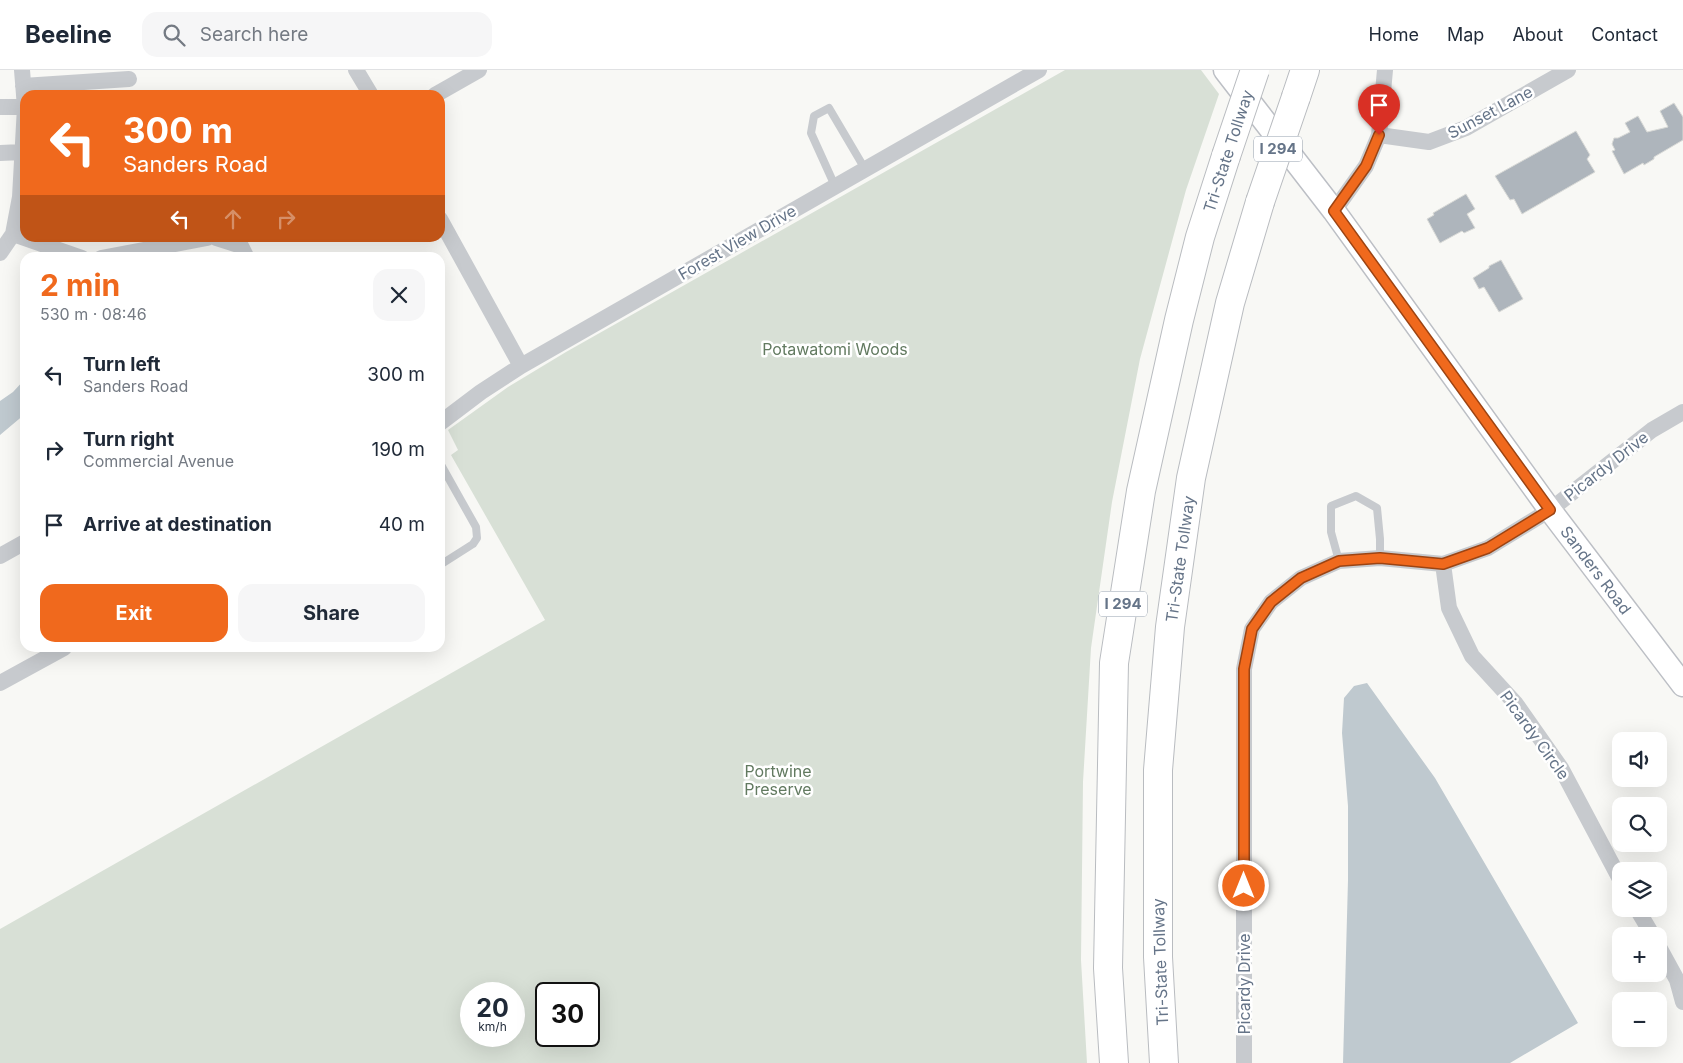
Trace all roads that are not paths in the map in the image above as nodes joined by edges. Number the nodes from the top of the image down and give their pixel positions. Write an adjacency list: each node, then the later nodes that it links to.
1 (356, 70): 11 (street)
2 (479, 70): 12 (street)
3 (1039, 70): 18 (street, Forest View Drive)
4 (1225, 70): 21 (main road, Sanders Road)
5 (1255, 70): 49 (highway, Tri-State Tollway / I 294, bridge)
6 (1305, 70): 50 (highway, Tri-State Tollway / I 294, bridge)
7 (1385, 70): 15 (street)
8 (1568, 70): 15 (street, Sunset Lane)
9 (23, 78): 10 (street)
10 (129, 79)
11 (368, 90)
12 (444, 90)
13 (0, 107): 14 (street)
14 (20, 107)
15 (1379, 135): 21 (street)
16 (20, 152): 17 (street)
17 (0, 153)
18 (865, 169): 19 (street, Forest View Drive); 19 (lane)
19 (835, 186): 32 (street, Forest View Drive)
20 (20, 197): 23 (street)
21 (1334, 211): 36 (main road, Sanders Road)
22 (445, 228): 32 (street)
23 (13, 234): 24 (street); 31 (street)
24 (20, 236)
25 (36, 242): 28 (street)
26 (186, 242): 29 (street)
27 (228, 242): 30 (street)
28 (65, 252)
29 (132, 252)
30 (244, 252)
31 (0, 253)
32 (521, 366): 34 (street, Forest View Drive)
33 (1683, 412): 36 (street, Picardy Drive)
34 (445, 419)
35 (445, 472): 41 (lane)
36 (1550, 510): 42 (street, Picardy Drive); 45 (main road, Sanders Road)
37 (20, 545): 38 (street)
38 (0, 556)
39 (1380, 558): 40 (street, Picardy Drive); 40 (lane); 42 (street, Picardy Drive)
40 (1339, 561): 51 (street, Picardy Drive)
41 (445, 562)
42 (1443, 564): 46 (street, Picardy Circle)
43 (57, 652): 44 (street)
44 (0, 683)
45 (1683, 684)
46 (1612, 864)
47 (1667, 961): 48 (street)
48 (1683, 1002)
49 (1114, 1063)
50 (1164, 1063)
51 (1244, 1063)

